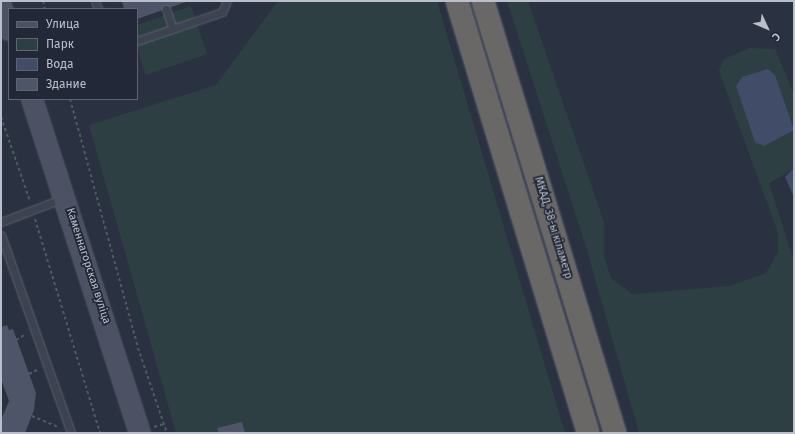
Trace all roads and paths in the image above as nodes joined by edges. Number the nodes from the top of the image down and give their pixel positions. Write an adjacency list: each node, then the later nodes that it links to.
1 (227, 1): 7 (lane)
2 (457, 1): 22 (highway)
3 (483, 1): 23 (highway, МКАД, 38-ы кіламетр)
4 (1, 6): 6 (main road)
5 (166, 9): 7 (lane)
6 (8, 27)
7 (173, 29): 8 (lane)
8 (138, 41)
9 (32, 100): 12 (main road, Каменнагорская вуліца)
10 (70, 100): 21 (path)
11 (1, 117): 13 (path)
12 (66, 197): 13 (lane); 20 (main road, Каменнагорская вуліца)
13 (33, 210): 14 (lane); 19 (path)
14 (1, 222)
15 (1, 235): 16 (lane)
16 (4, 252): 18 (lane)
17 (32, 416): 18 (path)
18 (71, 433)
19 (100, 433)
20 (140, 433)
21 (167, 433)
22 (588, 433)
23 (615, 433)

